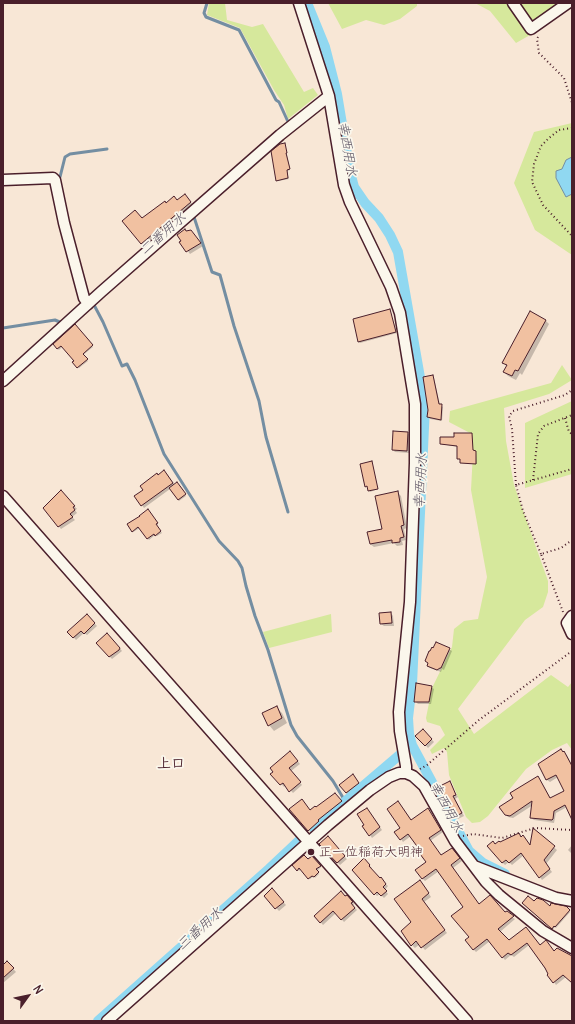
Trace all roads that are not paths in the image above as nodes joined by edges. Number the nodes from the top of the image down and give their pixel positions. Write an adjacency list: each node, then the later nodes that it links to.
1 (299, 3): 4 (street)
2 (513, 3): 3 (street)
3 (568, 3)
4 (329, 96): 6 (street); 11 (street)
5 (3, 180): 6 (street)
6 (88, 304): 7 (street)
7 (3, 381)
8 (3, 496): 12 (street)
9 (570, 620): 10 (street)
10 (572, 634)
11 (406, 773): 12 (street); 13 (street)
12 (309, 841): 16 (street); 17 (street)
13 (472, 865): 14 (street); 15 (street)
14 (572, 901)
15 (572, 948)
16 (107, 1021)
17 (467, 1021)

